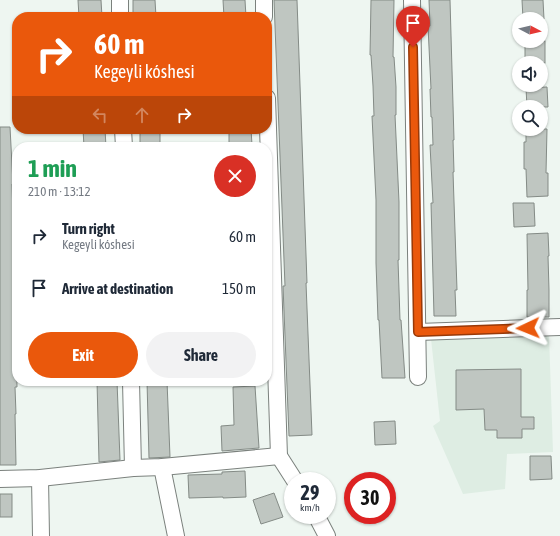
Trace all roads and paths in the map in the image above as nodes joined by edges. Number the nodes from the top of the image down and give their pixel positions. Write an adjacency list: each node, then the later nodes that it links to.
1 (120, 0): 4 (street)
2 (264, 0): 5 (street)
3 (412, 0): 8 (street)
4 (120, 12)
5 (264, 12)
6 (272, 236): 11 (street)
7 (560, 327): 8 (street)
8 (418, 332): 9 (street)
9 (418, 377)
10 (131, 386): 13 (street)
11 (280, 456): 12 (street); 14 (street)
12 (162, 467): 13 (street); 19 (street)
13 (133, 468): 15 (street)
14 (290, 472)
15 (40, 478): 16 (street); 18 (street)
16 (0, 479)
17 (321, 524): 20 (street)
18 (41, 536)
19 (176, 536)
20 (327, 536)

